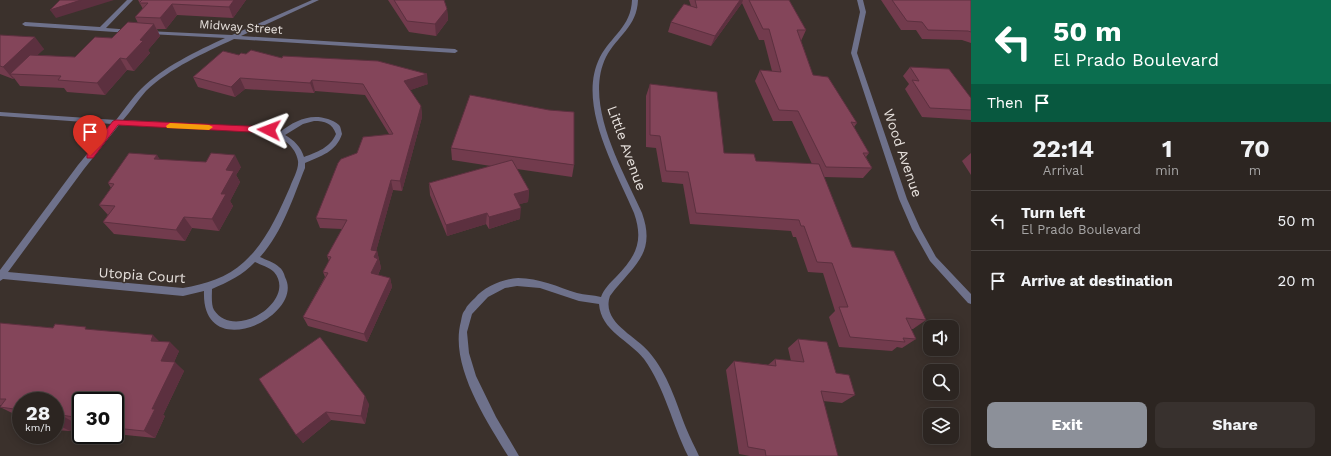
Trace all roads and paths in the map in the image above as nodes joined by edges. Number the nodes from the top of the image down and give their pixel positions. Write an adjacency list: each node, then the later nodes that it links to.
1 (130, 0): 6 (street)
2 (316, 0): 7 (street)
3 (635, 0): 17 (street, Little Avenue)
4 (860, 0): 16 (street, Wood Avenue)
5 (25, 24): 6 (street, Midway Street)
6 (101, 30): 7 (street, Midway Street)
7 (230, 38): 8 (street, Midway Street); 10 (street)
8 (455, 51)
9 (0, 114): 10 (street)
10 (116, 122): 11 (street); 14 (street)
11 (280, 135): 12 (street); 12 (street)
12 (302, 161): 13 (street, Utopia Court)
13 (254, 258): 15 (street, Utopia Court); 15 (street)
14 (0, 276): 15 (street, Utopia Court)
15 (208, 288)
16 (971, 300)
17 (603, 301): 18 (street); 19 (street)
18 (693, 455)
19 (514, 456)

